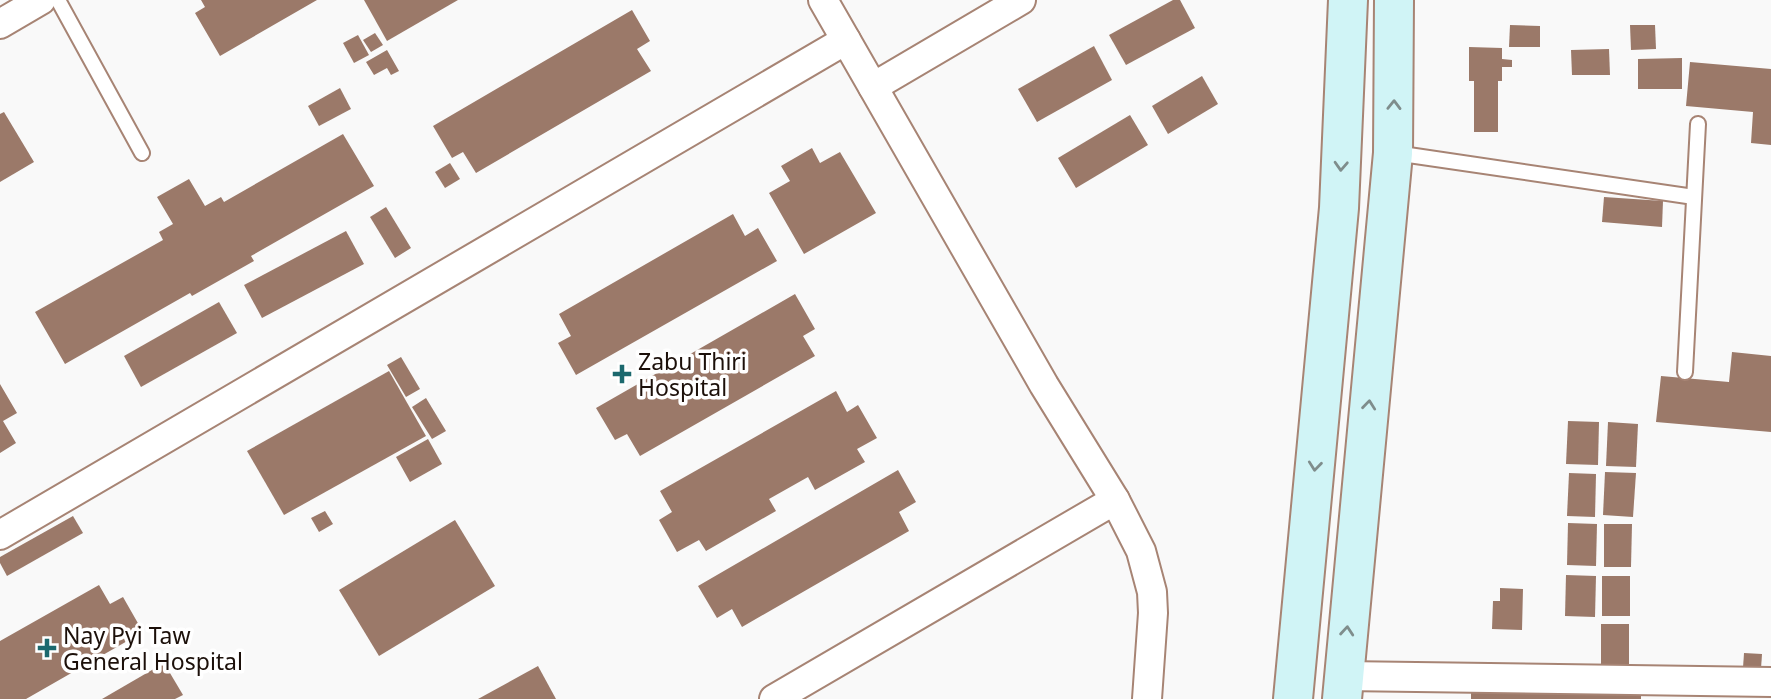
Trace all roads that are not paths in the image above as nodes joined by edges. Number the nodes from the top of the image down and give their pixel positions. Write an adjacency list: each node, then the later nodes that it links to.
1 (41, 0): 7 (street)
2 (58, 0): 11 (lane)
3 (823, 0): 8 (street)
4 (1021, 0): 9 (street)
5 (1348, 0): 21 (main road, one-way to 21)
6 (1394, 0): 12 (main road, one-way to 6)
7 (0, 24)
8 (846, 40): 9 (street); 16 (street)
9 (873, 86): 15 (street)
10 (1698, 124): 13 (lane)
11 (142, 153)
12 (1393, 153): 13 (lane); 18 (main road, one-way to 12)
13 (1693, 197): 14 (lane)
14 (1685, 372)
15 (1115, 500): 19 (street); 20 (street)
16 (0, 535)
17 (1771, 682): 18 (street)
18 (1342, 687)
19 (774, 699)
20 (1147, 699)
21 (1293, 699)

